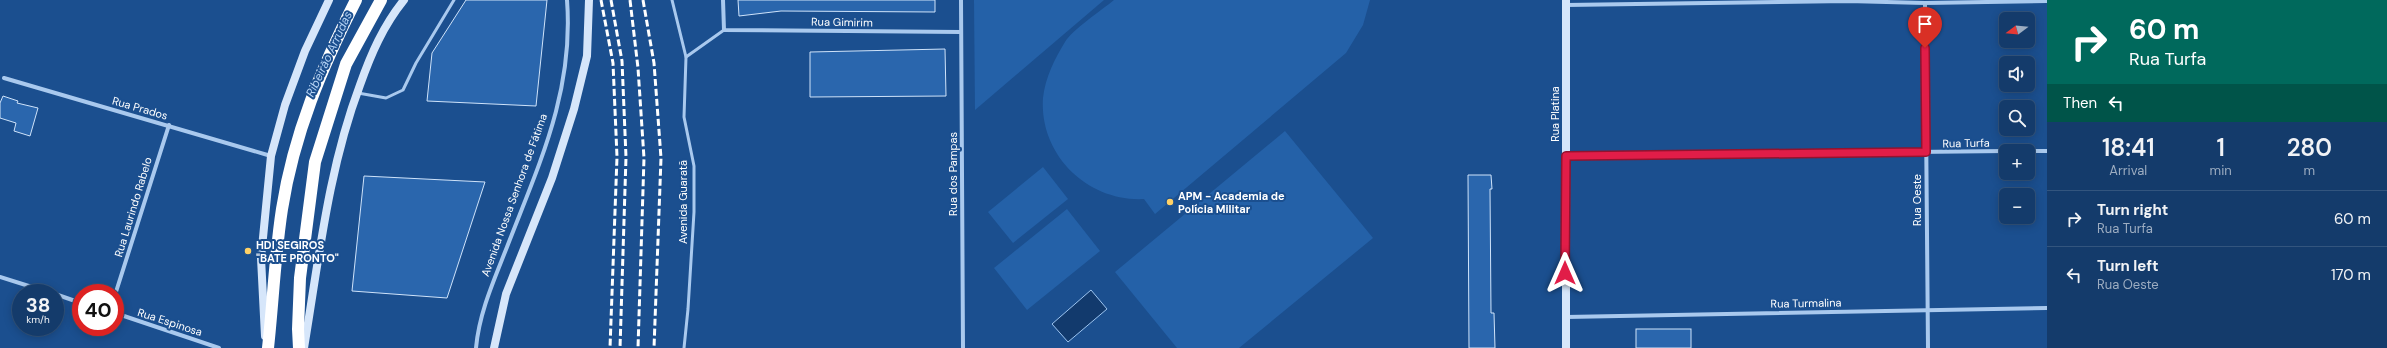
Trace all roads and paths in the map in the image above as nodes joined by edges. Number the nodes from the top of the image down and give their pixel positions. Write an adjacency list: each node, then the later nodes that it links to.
1 (329, 0): 26 (main road)
2 (356, 0): 36 (highway)
3 (381, 0): 37 (highway)
4 (404, 0): 20 (main road)
5 (454, 0): 20 (lane)
6 (567, 0): 39 (street, Avenida Nossa Senhora de Fátima)
7 (589, 0): 40 (main road)
8 (672, 0): 18 (lane, Avenida Guaratã)
9 (723, 0): 16 (street)
10 (961, 0): 17 (street, Rua dos Pampas)
11 (1848, 0): 14 (street); 15 (street)
12 (1978, 1): 13 (street); 15 (street)
13 (2047, 1)
14 (1566, 3): 27 (main road, Rua Platina)
15 (1925, 3): 25 (street, Rua Oeste)
16 (724, 30): 17 (street, Rua Gimirim); 18 (lane)
17 (961, 32): 42 (street, Rua dos Pampas)
18 (686, 57): 41 (lane, Avenida Guaratã)
19 (4, 78): 21 (street, Rua Prados)
20 (357, 93): 38 (main road)
21 (168, 125): 26 (street, Rua Prados); 30 (street, Rua Laurindo Rabelo)
22 (1999, 151): 25 (street, Rua Turfa)
23 (2035, 151): 24 (street)
24 (2047, 151)
25 (1926, 152): 27 (street, Rua Turfa); 32 (street, Rua Oeste)
26 (271, 156): 36 (main road)
27 (1566, 156): 34 (main road, Rua Platina)
28 (0, 277): 29 (street)
29 (22, 284)
30 (118, 284)
31 (2047, 308): 32 (street, Rua Turmalina)
32 (1927, 310): 34 (street, Rua Turmalina); 44 (street, Rua Oeste)
33 (124, 316): 35 (street, Rua Espinosa)
34 (1565, 317): 43 (main road, Rua Platina)
35 (219, 348)
36 (267, 348)
37 (299, 348)
38 (304, 348)
39 (476, 348)
40 (494, 348)
41 (684, 348)
42 (962, 348)
43 (1566, 348)
44 (1928, 348)

